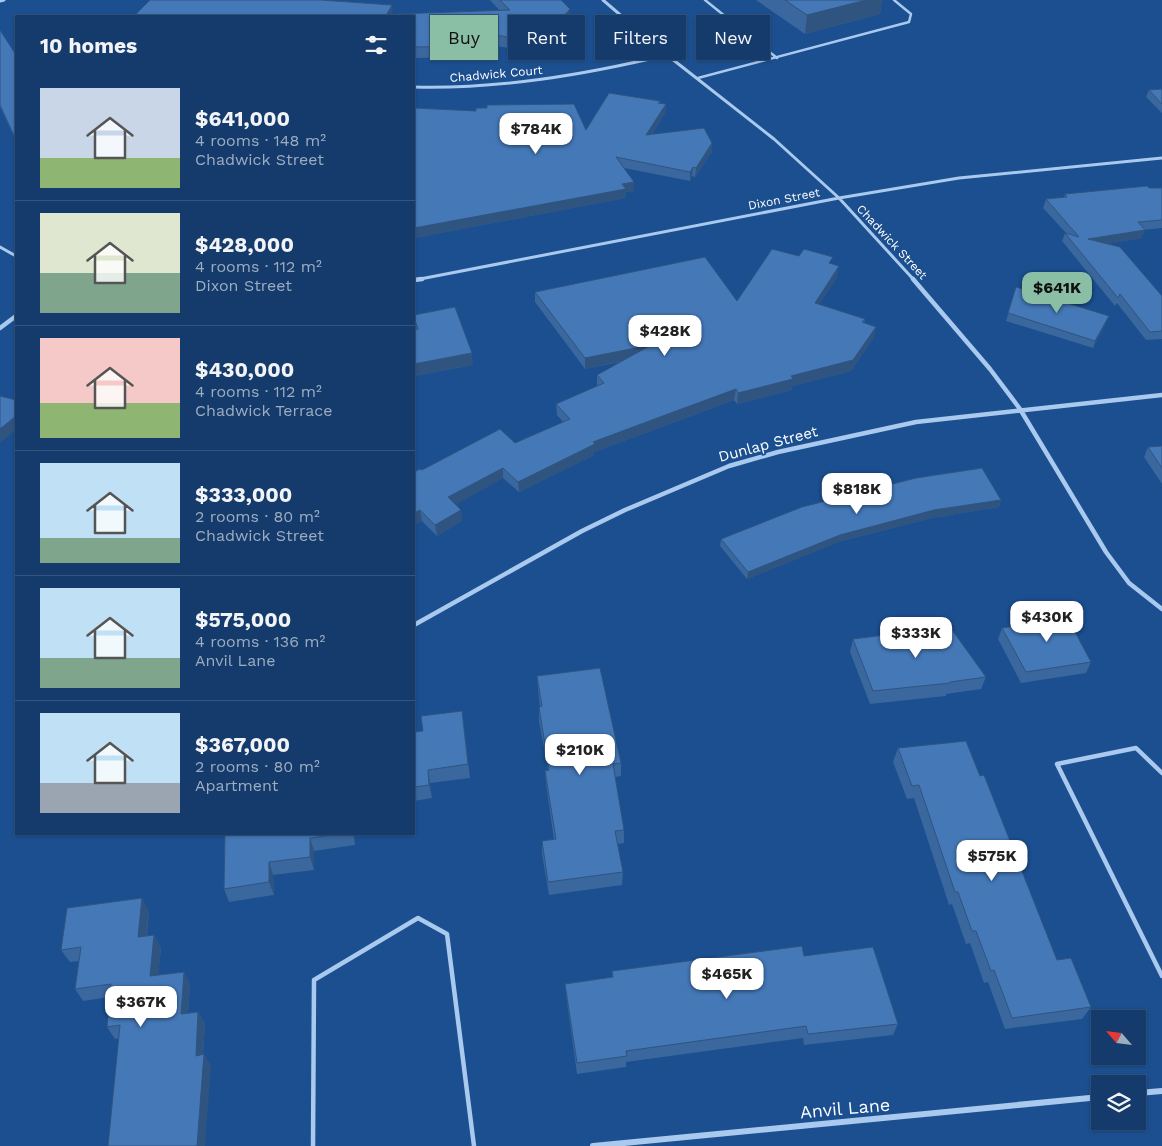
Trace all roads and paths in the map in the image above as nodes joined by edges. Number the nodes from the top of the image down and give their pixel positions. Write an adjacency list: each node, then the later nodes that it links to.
1 (4, 0): 5 (street)
2 (603, 0): 6 (street, Chadwick Street)
3 (705, 0): 7 (lane)
4 (894, 0): 7 (lane)
5 (0, 1)
6 (620, 15)
7 (777, 58): 10 (lane)
8 (646, 60): 11 (street, Chadwick Court)
9 (674, 60): 10 (street, Chadwick Street)
10 (698, 78): 13 (street, Chadwick Street)
11 (415, 87)
12 (1162, 158): 13 (street, Dixon Street)
13 (839, 198): 16 (street, Dixon Street); 20 (street, Chadwick Street)
14 (0, 247): 15 (street)
15 (15, 255)
16 (415, 280)
17 (15, 317): 18 (street)
18 (0, 328)
19 (1162, 395): 20 (street, Dunlap Street)
20 (1020, 409): 21 (street, Chadwick Street); 22 (street, Dunlap Street)
21 (1162, 609)
22 (415, 623)
23 (1162, 772): 24 (lane)
24 (1162, 976)
25 (1162, 1091): 26 (street)
26 (1146, 1092)
27 (1091, 1098): 30 (street, Anvil Lane)
28 (313, 1146): 29 (lane)
29 (474, 1146)
30 (593, 1146)

